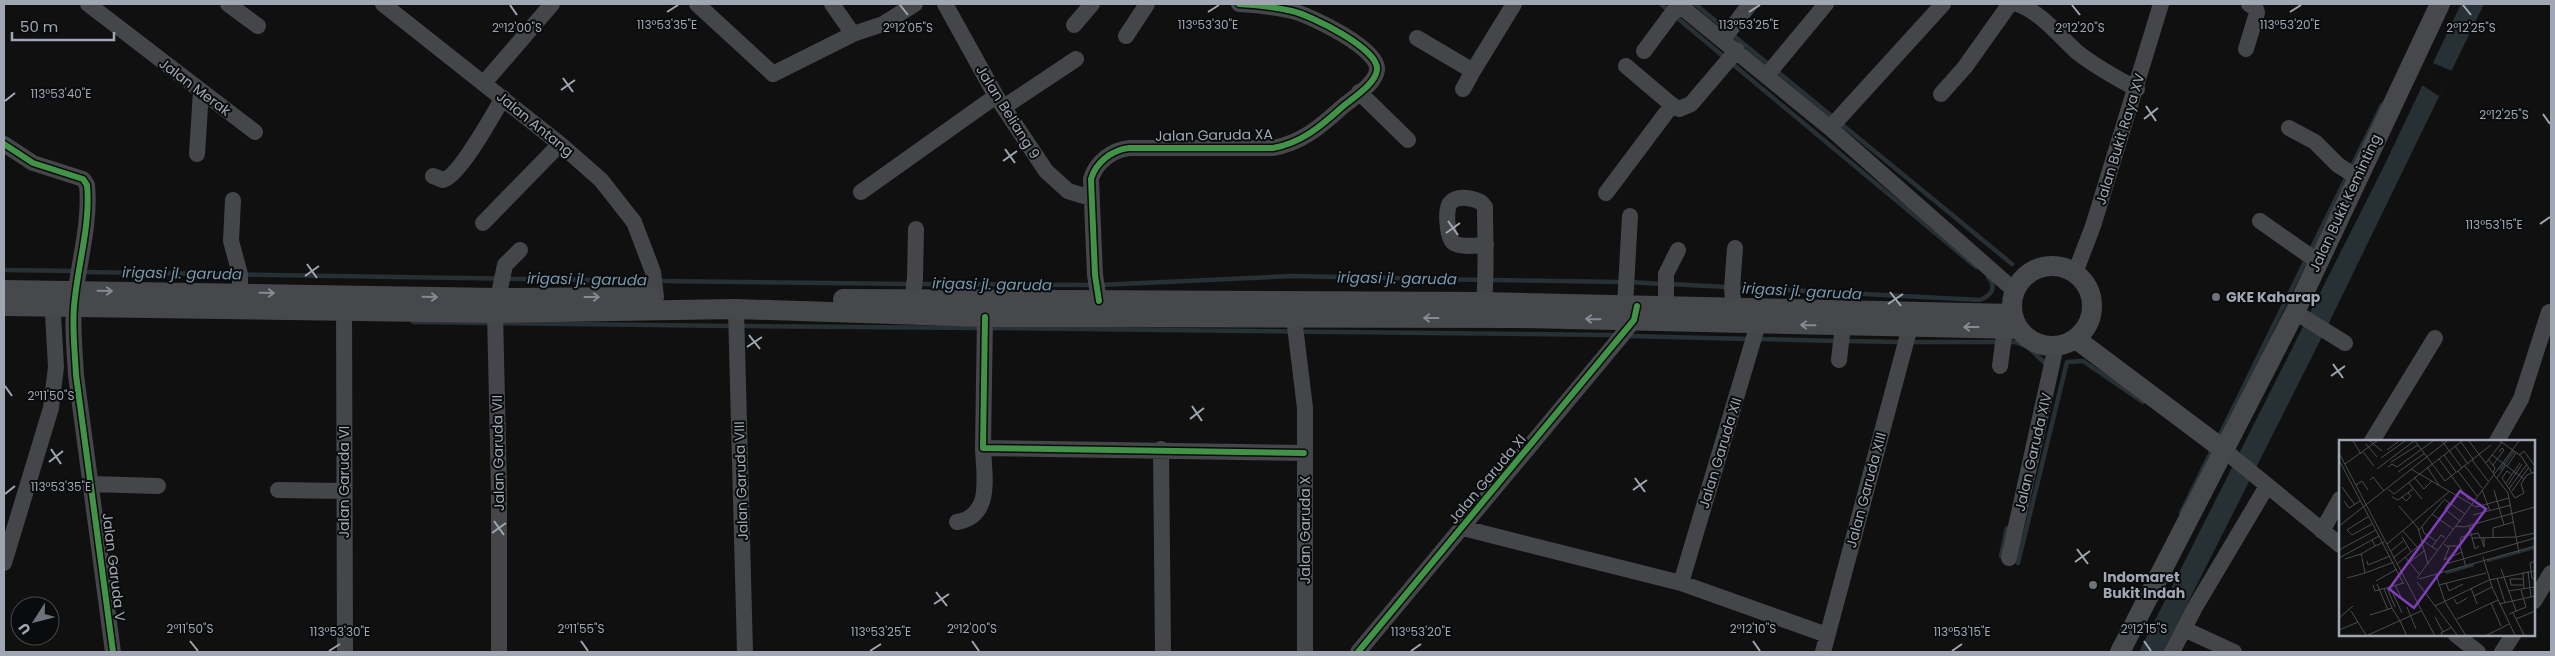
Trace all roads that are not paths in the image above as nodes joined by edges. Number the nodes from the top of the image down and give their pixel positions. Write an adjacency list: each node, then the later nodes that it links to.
1 (88, 4): 37 (street, Jalan Merak)
2 (228, 4): 22 (street)
3 (383, 4): 34 (street, Jalan Antang)
4 (552, 4): 34 (street)
5 (697, 4): 23 (street)
6 (832, 4): 23 (street)
7 (945, 4): 41 (street, Jalan Beliang 9)
8 (1092, 4): 21 (street)
9 (1147, 4): 24 (street)
10 (1239, 4): 38 (street, Jalan Garuda XA)
11 (1679, 4): 26 (street); 29 (street)
12 (1750, 4): 26 (street)
13 (1826, 4): 33 (street)
14 (1943, 4): 43 (street)
15 (2020, 4): 36 (street); 39 (street)
16 (2161, 4): 36 (street, Jalan Bukit Raya XV)
17 (2249, 4): 27 (street)
18 (2440, 4): 51 (main road, Jalan Bukit Keminting)
19 (912, 5): 23 (street)
20 (1508, 6): 32 (street)
21 (1074, 25)
22 (258, 26)
23 (853, 34)
24 (1126, 36)
25 (1417, 38): 32 (street)
26 (1724, 38): 28 (street)
27 (2246, 49)
28 (1737, 50): 33 (street); 42 (street)
29 (1644, 51)
30 (1076, 59): 41 (street)
31 (1626, 66): 42 (street)
32 (1473, 71): 35 (street)
33 (1767, 76): 43 (street)
34 (484, 84): 40 (street, Jalan Antang)
35 (1463, 89)
36 (2137, 89): 65 (street, Jalan Bukit Raya XV)
37 (201, 91): 45 (street, Jalan Merak); 49 (street)
38 (1359, 92): 46 (street); 54 (street, Jalan Garuda XA)
39 (1941, 94)
40 (503, 98): 48 (street, Jalan Antang); 50 (street)
41 (1000, 102): 52 (street); 54 (street, Jalan Beliang 9)
42 (1672, 105): 53 (street)
43 (1830, 128): 72 (street)
44 (2289, 128): 51 (street)
45 (255, 132)
46 (1408, 140)
47 (4, 144): 67 (street, Jalan Garuda V)
48 (560, 144): 58 (street); 68 (street, Jalan Antang)
49 (197, 154)
50 (433, 176)
51 (2357, 177): 64 (main road, Jalan Bukit Keminting)
52 (861, 192)
53 (1606, 193)
54 (1092, 198): 69 (street, Jalan Garuda XA)
55 (234, 200): 66 (street)
56 (1630, 216): 77 (street)
57 (2260, 221): 64 (street)
58 (483, 223)
59 (916, 229): 75 (street)
60 (1486, 245): 70 (street)
61 (1735, 248): 74 (street)
62 (520, 250): 80 (street, Jalan Garuda VII)
63 (1678, 250): 73 (street)
64 (2317, 261): 84 (main road, Jalan Bukit Keminting)
65 (2075, 273): 72 (main road); 92 (main road)
66 (240, 278): 67 (main road, one-way to 66); 78 (main road, one-way to 78)
67 (77, 285): 76 (main road); 78 (main road); 103 (street, Jalan Garuda V)
68 (655, 285): 75 (main road); 80 (main road, one-way to 68)
69 (1096, 287): 70 (main road); 75 (main road)
70 (1485, 289): 82 (main road)
71 (4, 290): 76 (main road)
72 (2015, 291): 88 (main road)
73 (1665, 292): 74 (main road); 77 (main road)
74 (1733, 292): 88 (main road)
75 (913, 294): 81 (main road); 85 (main road)
76 (52, 298): 79 (main road); 114 (street)
77 (1630, 299): 82 (main road); 87 (main road); 110 (street, Jalan Garuda XI)
78 (343, 303): 80 (main road); 107 (street, Jalan Garuda VI)
79 (4, 306)
80 (496, 306): 81 (main road); 124 (street, Jalan Garuda VII)
81 (736, 310): 125 (street, Jalan Garuda VIII)
82 (1520, 311): 86 (main road, one-way to 86)
83 (2549, 312): 98 (street)
84 (2301, 315): 93 (street); 102 (main road, Jalan Bukit Keminting)
85 (986, 317): 86 (main road); 99 (street)
86 (1294, 318): 101 (street, Jalan Garuda X)
87 (1758, 324): 89 (main road, one-way to 87); 116 (street, Jalan Garuda XII)
88 (2013, 324): 90 (main road, one-way to 90); 94 (main road); 96 (street)
89 (1844, 325): 90 (main road); 95 (street)
90 (1910, 327): 119 (street, Jalan Garuda XIII)
91 (2435, 338): 97 (street)
92 (2076, 339): 94 (main road); 102 (main road)
93 (2345, 342)
94 (2056, 346): 113 (street, Jalan Garuda XIV)
95 (1839, 360)
96 (2000, 366)
97 (2373, 440)
98 (2498, 440)
99 (983, 448): 100 (street); 109 (street)
100 (1160, 450): 101 (street); 126 (street)
101 (1304, 453): 127 (street, Jalan Garuda X)
102 (2230, 456): 105 (street); 130 (main road, Jalan Bukit Keminting)
103 (91, 484): 104 (street); 122 (street, Jalan Garuda V)
104 (158, 486)
105 (2266, 486): 111 (street); 118 (street)
106 (278, 490): 107 (street)
107 (343, 491): 123 (street, Jalan Garuda VI)
108 (2339, 501): 111 (street)
109 (957, 522)
110 (1463, 528): 116 (street); 128 (street, Jalan Garuda XI)
111 (2322, 531): 112 (street)
112 (2339, 543)
113 (2008, 558)
114 (4, 563)
115 (2551, 573): 117 (street)
116 (1682, 583): 119 (street)
117 (2535, 599)
118 (2184, 629): 131 (street); 132 (street)
119 (1827, 635): 129 (street, Jalan Garuda XIII)
120 (2457, 636): 133 (street)
121 (2512, 636): 134 (street)
122 (113, 652)
123 (344, 652)
124 (499, 652)
125 (745, 652)
126 (1162, 652)
127 (1305, 652)
128 (1358, 652)
129 (1823, 652)
130 (2120, 652)
131 (2172, 652)
132 (2234, 652)
133 (2478, 652)
134 (2502, 652)

